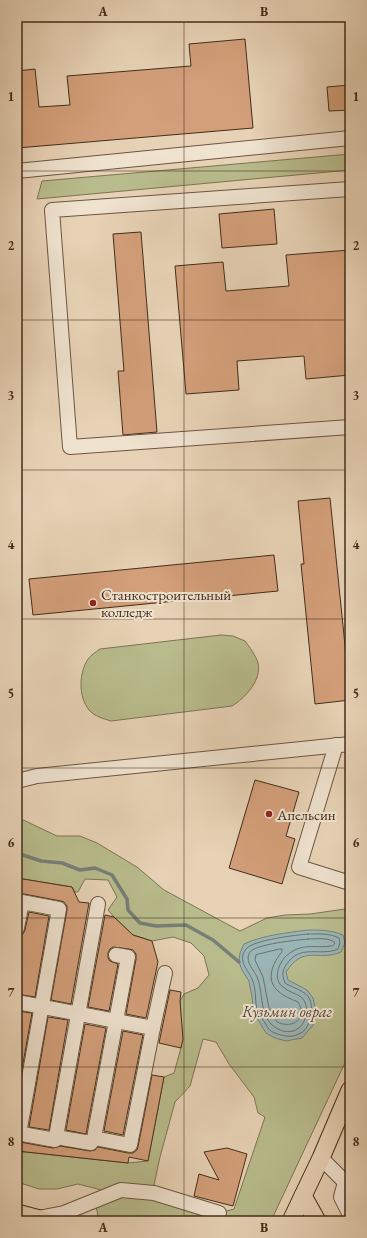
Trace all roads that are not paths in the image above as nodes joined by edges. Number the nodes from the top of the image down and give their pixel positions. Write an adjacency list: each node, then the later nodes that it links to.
1 (350, 138): 2 (street)
2 (17, 171)
3 (350, 189): 4 (street)
4 (350, 427)
5 (350, 744): 6 (street)
6 (336, 745): 7 (street); 8 (street)
7 (17, 781)
8 (350, 883)
9 (98, 904): 15 (street)
10 (17, 928): 14 (street)
11 (116, 954): 16 (street)
12 (165, 973): 17 (street)
13 (17, 1002): 14 (street)
14 (42, 1007): 15 (street); 19 (street)
15 (78, 1014): 16 (street); 20 (street)
16 (115, 1021): 17 (street); 21 (street)
17 (153, 1028): 21 (street)
18 (350, 1090): 22 (main road)
19 (18, 1134): 20 (street)
20 (56, 1137): 21 (street)
21 (94, 1138)
22 (321, 1158): 23 (street); 25 (main road)
23 (333, 1170): 24 (street); 28 (street)
24 (350, 1176)
25 (303, 1196): 30 (main road); 31 (main road)
26 (17, 1213): 29 (main road)
27 (219, 1214): 29 (street)
28 (350, 1215)
29 (42, 1220)
30 (291, 1221)
31 (317, 1221)

